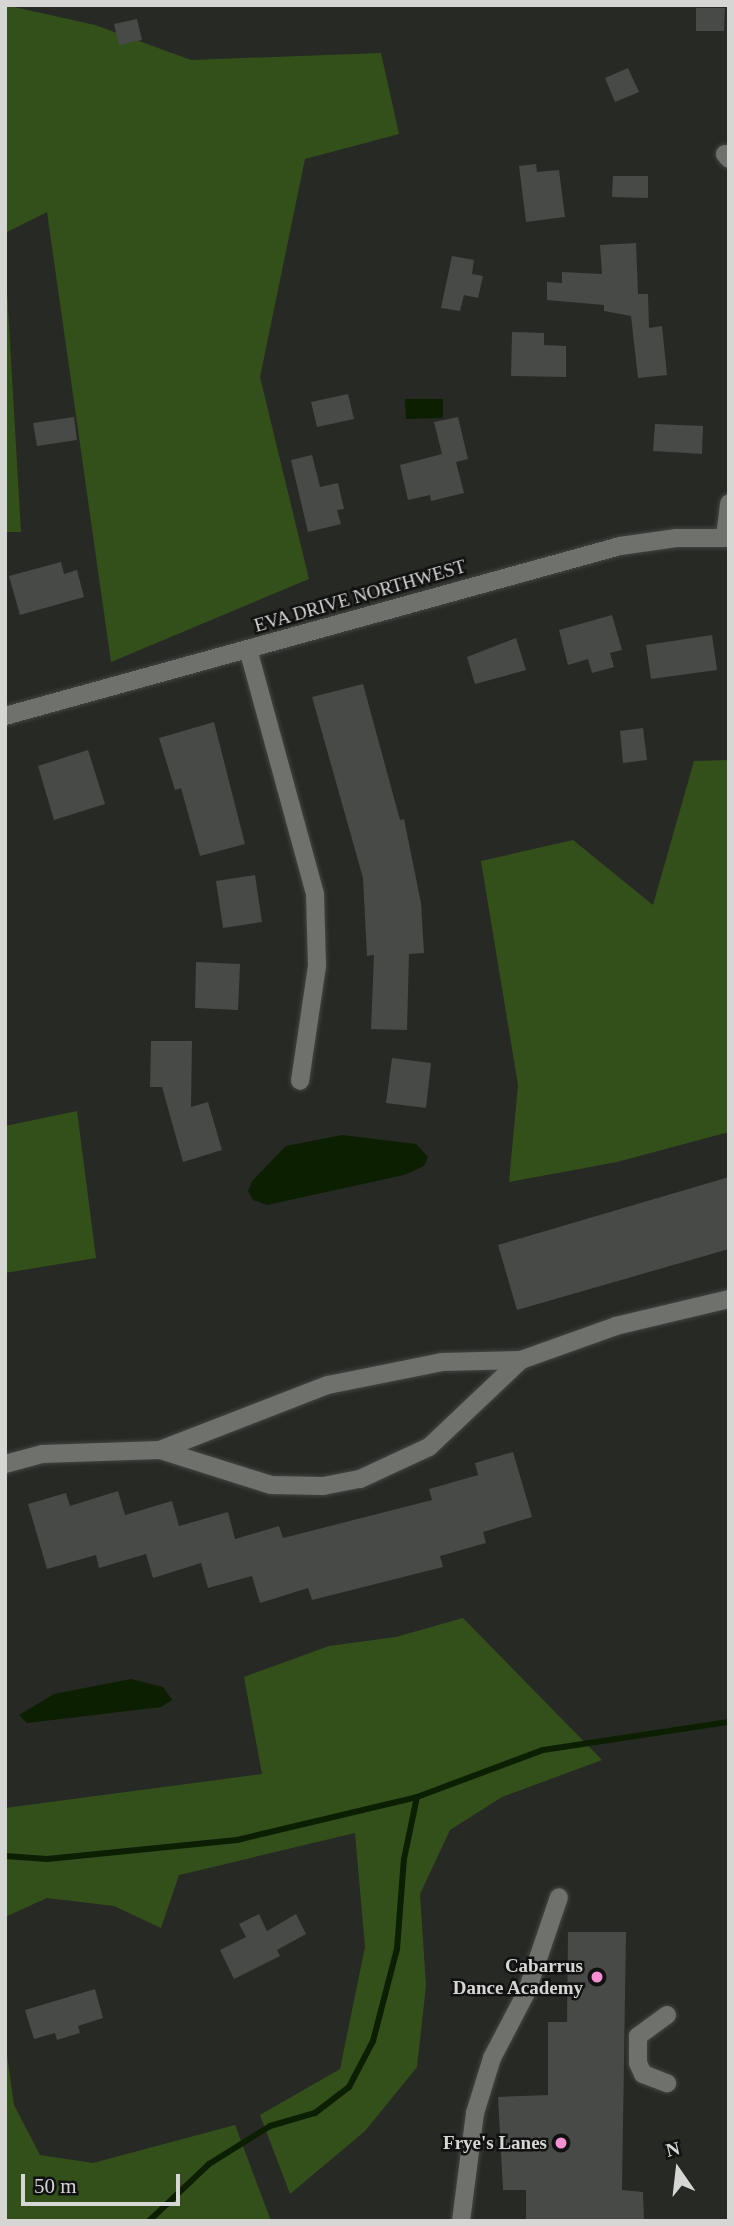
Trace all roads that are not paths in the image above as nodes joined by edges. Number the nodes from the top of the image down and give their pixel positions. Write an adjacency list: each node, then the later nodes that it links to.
1 (729, 503): 2 (street)
2 (727, 538): 3 (street, EVA DRIVE NORTHWEST)
3 (248, 649): 4 (street, EVA DRIVE NORTHWEST); 5 (street)
4 (5, 716)
5 (300, 1081)
6 (729, 1299): 7 (street)
7 (521, 1360): 8 (street); 8 (street)
8 (160, 1450): 9 (street)
9 (5, 1464)
10 (559, 1897): 13 (street)
11 (667, 2015): 12 (street)
12 (667, 2083)
13 (461, 2221)

